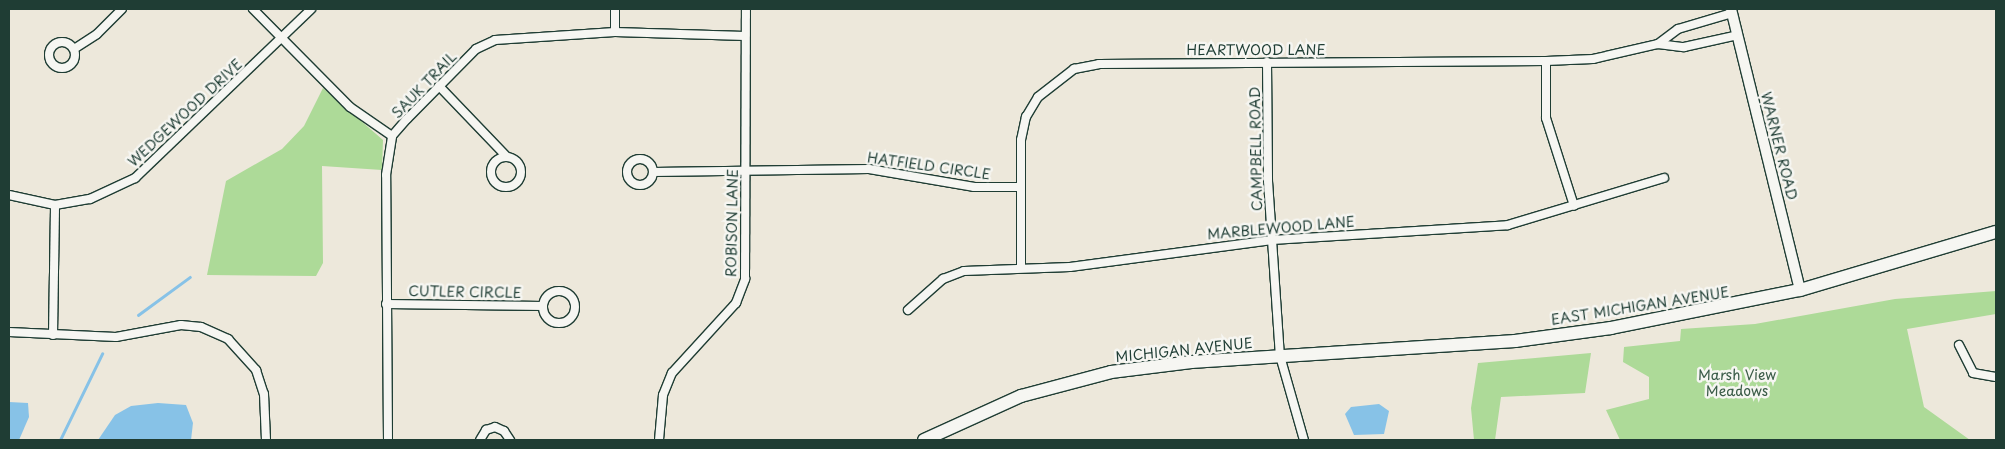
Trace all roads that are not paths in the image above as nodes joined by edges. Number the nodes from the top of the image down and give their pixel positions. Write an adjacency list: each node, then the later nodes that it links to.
1 (122, 9): 12 (street)
2 (252, 9): 10 (street)
3 (311, 9): 10 (street, WEDGEWOOD DRIVE)
4 (615, 9): 7 (street)
5 (746, 9): 8 (street, ROBISON LANE)
6 (1732, 11): 9 (street, WARNER ROAD); 11 (street, HEARTWOOD LANE)
7 (615, 32): 8 (street, SAUK TRAIL); 15 (street, SAUK TRAIL)
8 (745, 36): 18 (street, ROBISON LANE)
9 (1738, 36): 11 (street, HEARTWOOD LANE); 28 (street, WARNER ROAD)
10 (282, 37): 16 (street); 23 (street, WEDGEWOOD DRIVE)
11 (1658, 44): 13 (street, HEARTWOOD LANE)
12 (74, 49)
13 (1546, 61): 14 (street, HEARTWOOD LANE); 24 (street)
14 (1267, 62): 21 (street, HEARTWOOD LANE); 26 (street, CAMPBELL ROAD)
15 (439, 86): 16 (street, SAUK TRAIL); 17 (street)
16 (392, 136): 29 (street, SAUK TRAIL)
17 (507, 157): 17 (street)
18 (746, 169): 19 (street, HATFIELD CIRCLE); 21 (street, HATFIELD CIRCLE); 41 (street, ROBISON LANE)
19 (653, 172)
20 (1664, 178): 24 (street, MARBLEWOOD LANE)
21 (1021, 187): 27 (street, HEARTWOOD LANE)
22 (9, 195): 23 (street, WEDGEWOOD DRIVE)
23 (55, 205): 33 (street)
24 (1574, 206): 26 (street, MARBLEWOOD LANE)
25 (1996, 232): 28 (highway, EAST MICHIGAN AVENUE)
26 (1272, 240): 27 (street, MARBLEWOOD LANE); 35 (street, CAMPBELL ROAD)
27 (1021, 268): 31 (street, MARBLEWOOD LANE)
28 (1800, 290): 35 (highway, EAST MICHIGAN AVENUE)
29 (386, 304): 30 (street, CUTLER CIRCLE); 38 (street, SAUK TRAIL)
30 (543, 306): 30 (street)
31 (908, 310)
32 (9, 332): 33 (street)
33 (53, 335): 37 (street)
34 (1959, 345): 36 (street)
35 (1280, 356): 42 (highway, MICHIGAN AVENUE); 43 (street, CAMPBELL ROAD)
36 (1996, 377)
37 (266, 440)
38 (388, 440)
39 (480, 440): 40 (street)
40 (510, 440)
41 (659, 440)
42 (924, 440)
43 (1304, 440)

